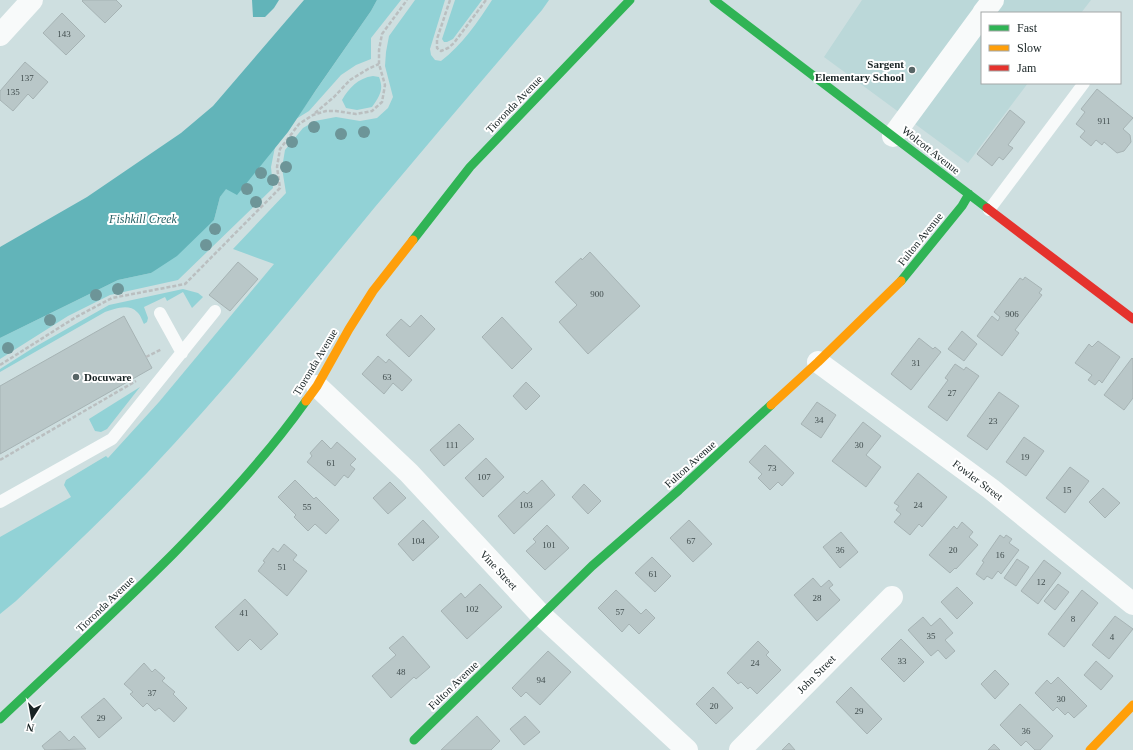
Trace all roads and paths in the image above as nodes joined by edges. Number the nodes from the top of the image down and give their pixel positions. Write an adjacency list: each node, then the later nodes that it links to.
1 (32, 0): 10 (street)
2 (407, 0): 11 (path)
3 (450, 0): 4 (path)
4 (486, 0)
5 (630, 0): 26 (street, Tioronda Avenue)
6 (714, 0): 14 (street, Wolcott Avenue)
7 (993, 0): 8 (street)
8 (984, 12)
9 (981, 17): 14 (street)
10 (0, 35)
11 (379, 64): 13 (path); 13 (path)
12 (1083, 84): 16 (lane)
13 (313, 115): 24 (path)
14 (893, 136): 15 (street, Wolcott Avenue)
15 (969, 194): 16 (street, Wolcott Avenue); 23 (street, Fulton Avenue)
16 (989, 210): 19 (street, Wolcott Avenue)
17 (215, 311): 20 (lane)
18 (160, 313): 20 (lane)
19 (1133, 319)
20 (182, 353): 28 (lane)
21 (162, 354): 22 (path)
22 (146, 357)
23 (818, 362): 30 (street, Fowler Street); 31 (street, Fulton Avenue)
24 (0, 365)
25 (138, 380): 27 (path)
26 (317, 386): 31 (street, Vine Street); 33 (street, Tioronda Avenue)
27 (0, 460)
28 (0, 502)
29 (892, 597): 36 (street, John Street)
30 (1133, 604)
31 (541, 615): 34 (street, Fulton Avenue); 35 (street, Vine Street)
32 (1133, 705): 37 (street)
33 (0, 720)
34 (414, 740)
35 (687, 750)
36 (740, 750)
37 (1090, 750)

